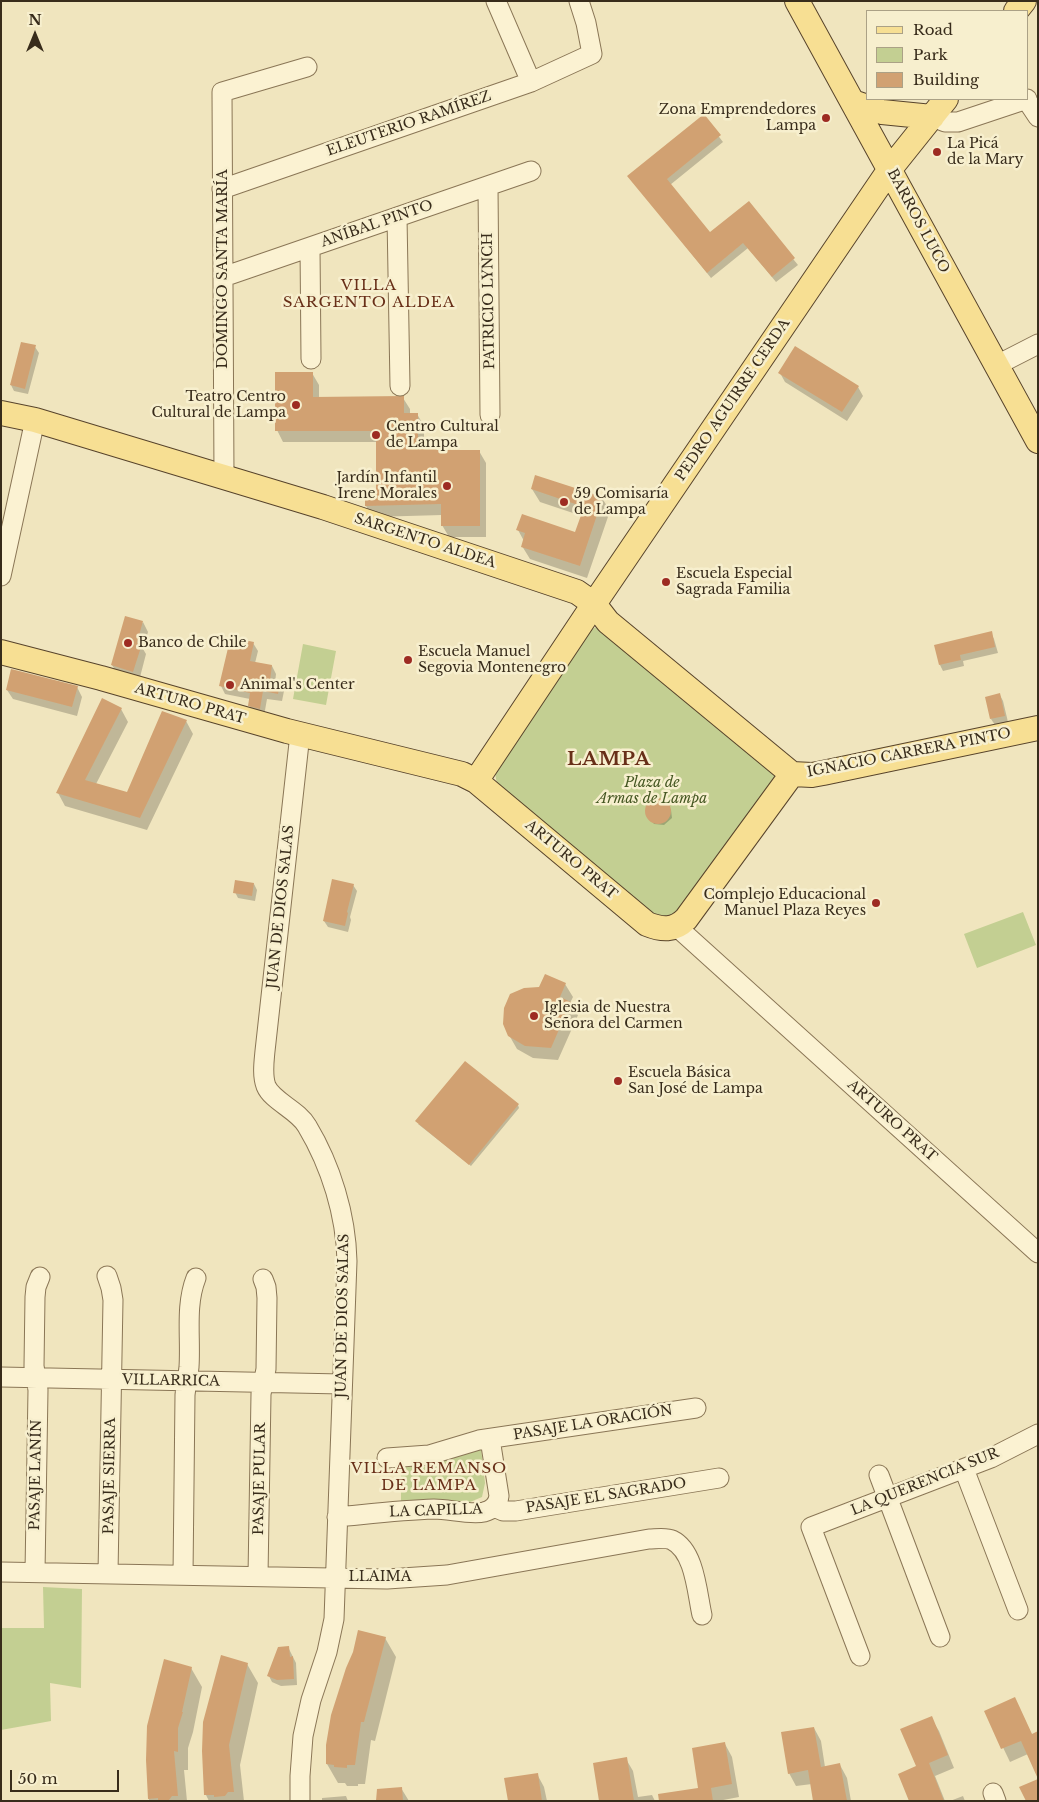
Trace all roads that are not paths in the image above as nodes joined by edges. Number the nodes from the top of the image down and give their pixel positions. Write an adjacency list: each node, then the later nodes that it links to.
1 (496, 1): 5 (street)
2 (578, 1): 5 (street, ELEUTERIO RAMÍREZ)
3 (797, 1): 8 (main road, BARROS LUCO)
4 (307, 67): 14 (street, DOMINGO SANTA MARÍA)
5 (531, 82): 14 (street, ELEUTERIO RAMÍREZ)
6 (1024, 100): 9 (street)
7 (1028, 100): 10 (street)
8 (853, 102): 9 (main road); 11 (main road, BARROS LUCO)
9 (939, 108): 11 (main road, PEDRO AGUIRRE CERDA)
10 (1038, 117)
11 (890, 169): 20 (main road, BARROS LUCO); 28 (main road, PEDRO AGUIRRE CERDA)
12 (531, 172): 13 (street, ANÍBAL PINTO)
13 (488, 186): 15 (street, ANÍBAL PINTO); 23 (street, PATRICIO LYNCH)
14 (222, 189): 17 (street, DOMINGO SANTA MARÍA)
15 (397, 217): 16 (street, ANÍBAL PINTO); 21 (street)
16 (310, 247): 17 (street, ANÍBAL PINTO); 19 (street)
17 (223, 277): 26 (street, DOMINGO SANTA MARÍA)
18 (1038, 344): 20 (street)
19 (310, 359)
20 (997, 365): 25 (main road, BARROS LUCO)
21 (400, 386)
22 (1, 413): 24 (main road, SARGENTO ALDEA)
23 (490, 415)
24 (35, 420): 26 (main road, SARGENTO ALDEA); 27 (street)
25 (1038, 441)
26 (224, 477): 28 (main road, SARGENTO ALDEA)
27 (1, 576)
28 (594, 604): 32 (main road, SARGENTO ALDEA); 33 (main road, PEDRO AGUIRRE CERDA)
29 (1, 652): 31 (main road, ARTURO PRAT)
30 (1038, 728): 32 (main road, IGNACIO CARRERA PINTO)
31 (300, 734): 33 (main road, ARTURO PRAT); 45 (street, JUAN DE DIOS SALAS)
32 (792, 774): 34 (main road, IGNACIO CARRERA PINTO)
33 (476, 781): 34 (main road, ARTURO PRAT)
34 (677, 927): 35 (street, ARTURO PRAT)
35 (1038, 1253)
36 (107, 1276): 42 (street, PASAJE SIERRA)
37 (40, 1277): 41 (street, PASAJE LANÍN)
38 (196, 1278): 43 (street)
39 (263, 1279): 44 (street, PASAJE PULAR)
40 (1, 1377): 41 (street, VILLARRICA)
41 (36, 1378): 42 (street, VILLARRICA); 57 (street, PASAJE LANÍN)
42 (111, 1379): 43 (street, VILLARRICA); 58 (street, PASAJE SIERRA)
43 (187, 1381): 44 (street, VILLARRICA); 59 (street)
44 (263, 1382): 45 (street, VILLARRICA); 60 (street, PASAJE PULAR)
45 (342, 1384): 55 (street, JUAN DE DIOS SALAS)
46 (696, 1408): 48 (street, PASAJE LA ORACIÓN)
47 (1037, 1436): 50 (street, LA QUERENCIA SUR)
48 (490, 1439): 49 (street, PASAJE LA ORACIÓN); 54 (street, LA CAPILLA)
49 (387, 1458)
50 (964, 1469): 53 (street, LA QUERENCIA SUR); 62 (street)
51 (879, 1474): 53 (street)
52 (719, 1478): 54 (street, PASAJE EL SAGRADO)
53 (888, 1498): 64 (street); 65 (street, LA QUERENCIA SUR)
54 (494, 1507): 55 (street, LA CAPILLA)
55 (337, 1517): 61 (street, JUAN DE DIOS SALAS)
56 (1, 1572): 57 (street, LLAIMA)
57 (34, 1572): 58 (street, LLAIMA)
58 (108, 1573): 59 (street, LLAIMA)
59 (183, 1575): 60 (street, LLAIMA)
60 (258, 1576): 61 (street, LLAIMA)
61 (335, 1577): 63 (street, LLAIMA); 66 (street, JUAN DE DIOS SALAS)
62 (1018, 1610)
63 (702, 1614)
64 (940, 1637)
65 (860, 1656)
66 (300, 1801)

